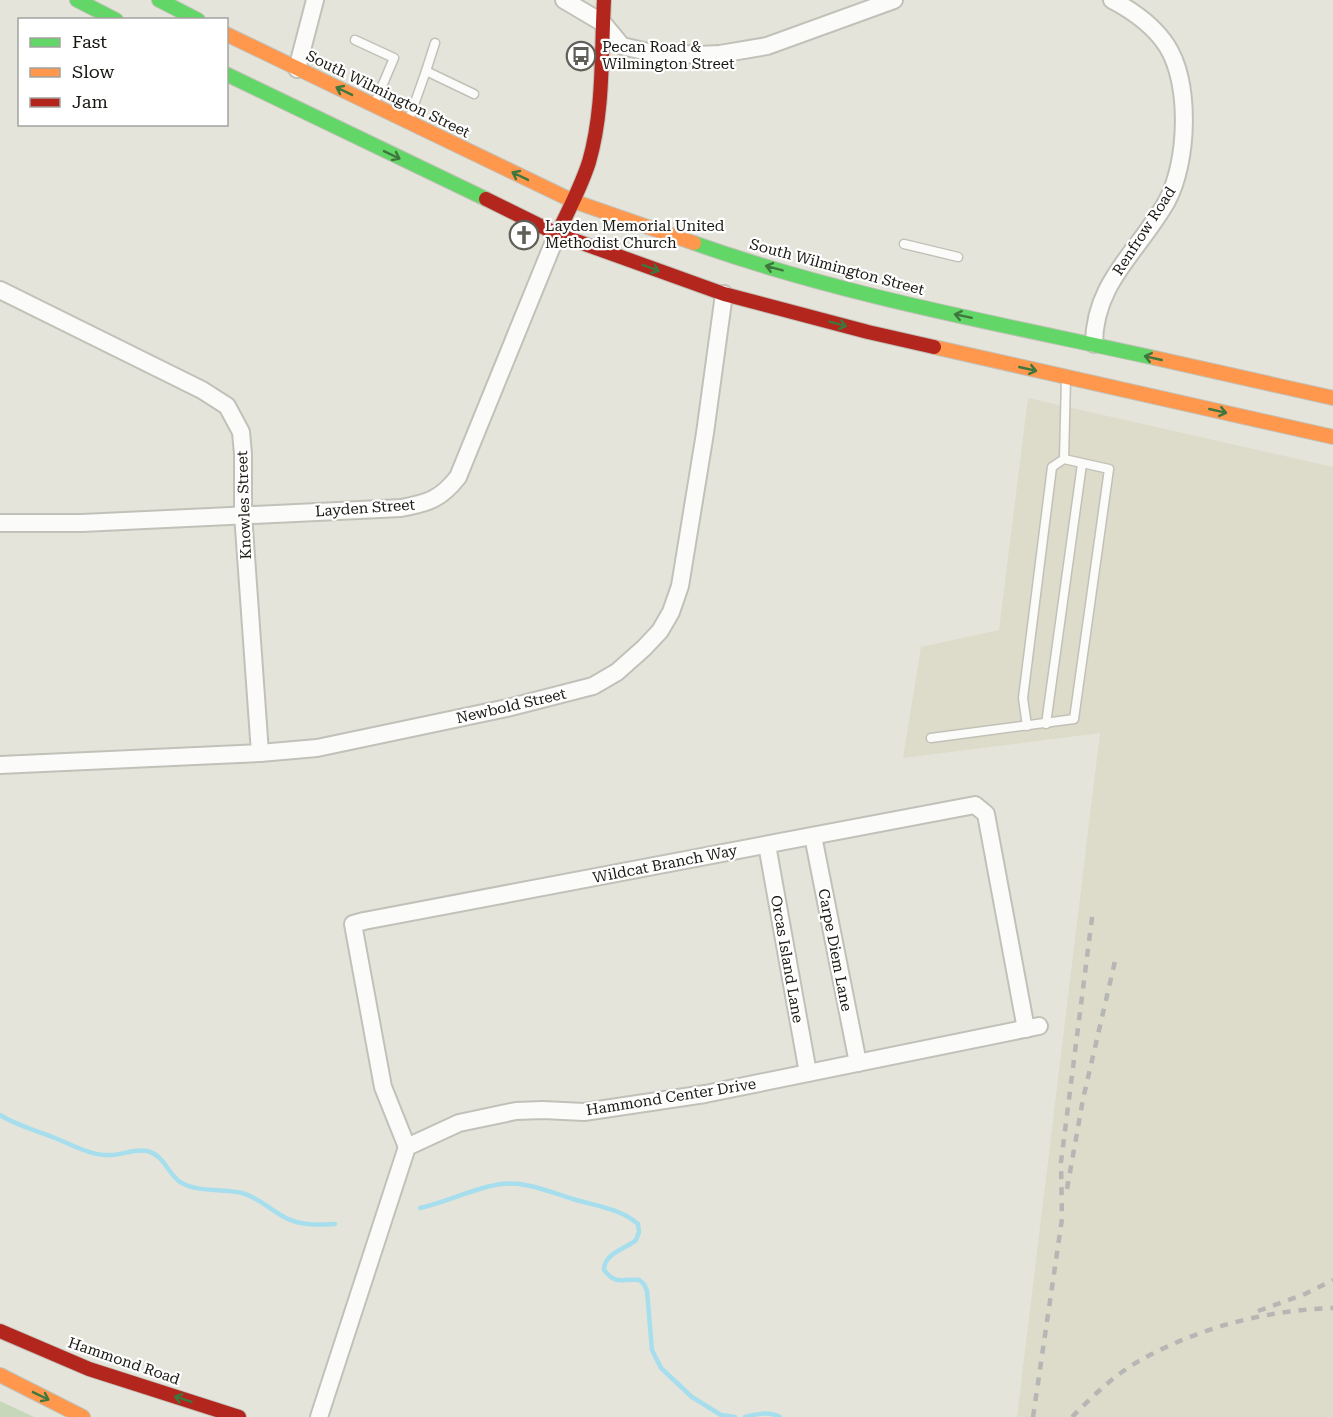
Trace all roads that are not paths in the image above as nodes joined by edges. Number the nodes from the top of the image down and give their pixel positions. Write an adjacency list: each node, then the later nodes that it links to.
1 (76, 0): 8 (main road)
2 (159, 0): 9 (main road)
3 (315, 0): 14 (street)
4 (564, 0): 10 (street)
5 (604, 0): 10 (main road)
6 (894, 0): 10 (street)
7 (1112, 0): 26 (street, Renfrow Road)
8 (112, 18)
9 (194, 18)
10 (603, 23): 20 (main road)
11 (228, 35): 14 (main road, South Wilmington Street)
12 (355, 40): 18 (lane)
13 (435, 43): 15 (lane)
14 (297, 69): 18 (main road, South Wilmington Street, one-way to 14)
15 (426, 70): 17 (lane); 19 (lane)
16 (228, 75): 21 (main road, one-way to 21)
17 (474, 94)
18 (374, 105): 19 (main road, South Wilmington Street)
19 (408, 122): 20 (main road, South Wilmington Street, one-way to 19)
20 (573, 201): 21 (main road); 26 (main road, South Wilmington Street, one-way to 20)
21 (557, 234): 25 (main road, one-way to 25); 32 (street, Layden Street)
22 (904, 244): 23 (lane)
23 (958, 257)
24 (0, 290): 32 (street, Knowles Street)
25 (723, 294): 27 (main road, one-way to 27); 37 (street, Newbold Street)
26 (1094, 344): 28 (main road, South Wilmington Street, one-way to 26)
27 (1066, 377): 29 (main road, one-way to 29); 30 (lane)
28 (1333, 398)
29 (1333, 437)
30 (1064, 459): 31 (lane); 35 (lane)
31 (1082, 464): 34 (lane); 34 (lane)
32 (243, 514): 33 (street, Layden Street); 37 (street, Knowles Street)
33 (0, 523)
34 (1046, 724): 35 (lane)
35 (1027, 726): 36 (lane)
36 (932, 738)
37 (260, 753): 38 (street, Newbold Street)
38 (0, 765)
39 (813, 836): 40 (street, Wildcat Branch Way); 41 (street, Wildcat Branch Way); 42 (street, Carpe Diem Lane)
40 (767, 845): 43 (street, Orcas Island Lane); 44 (street, Wildcat Branch Way)
41 (1033, 1027): 42 (street, Hammond Center Drive)
42 (858, 1063): 43 (street, Hammond Center Drive)
43 (808, 1073): 44 (street, Hammond Center Drive)
44 (407, 1147): 49 (street)
45 (0, 1331): 48 (main road, Hammond Road, one-way to 45)
46 (0, 1375): 47 (main road, one-way to 47)
47 (83, 1417)
48 (239, 1417)
49 (319, 1417)

